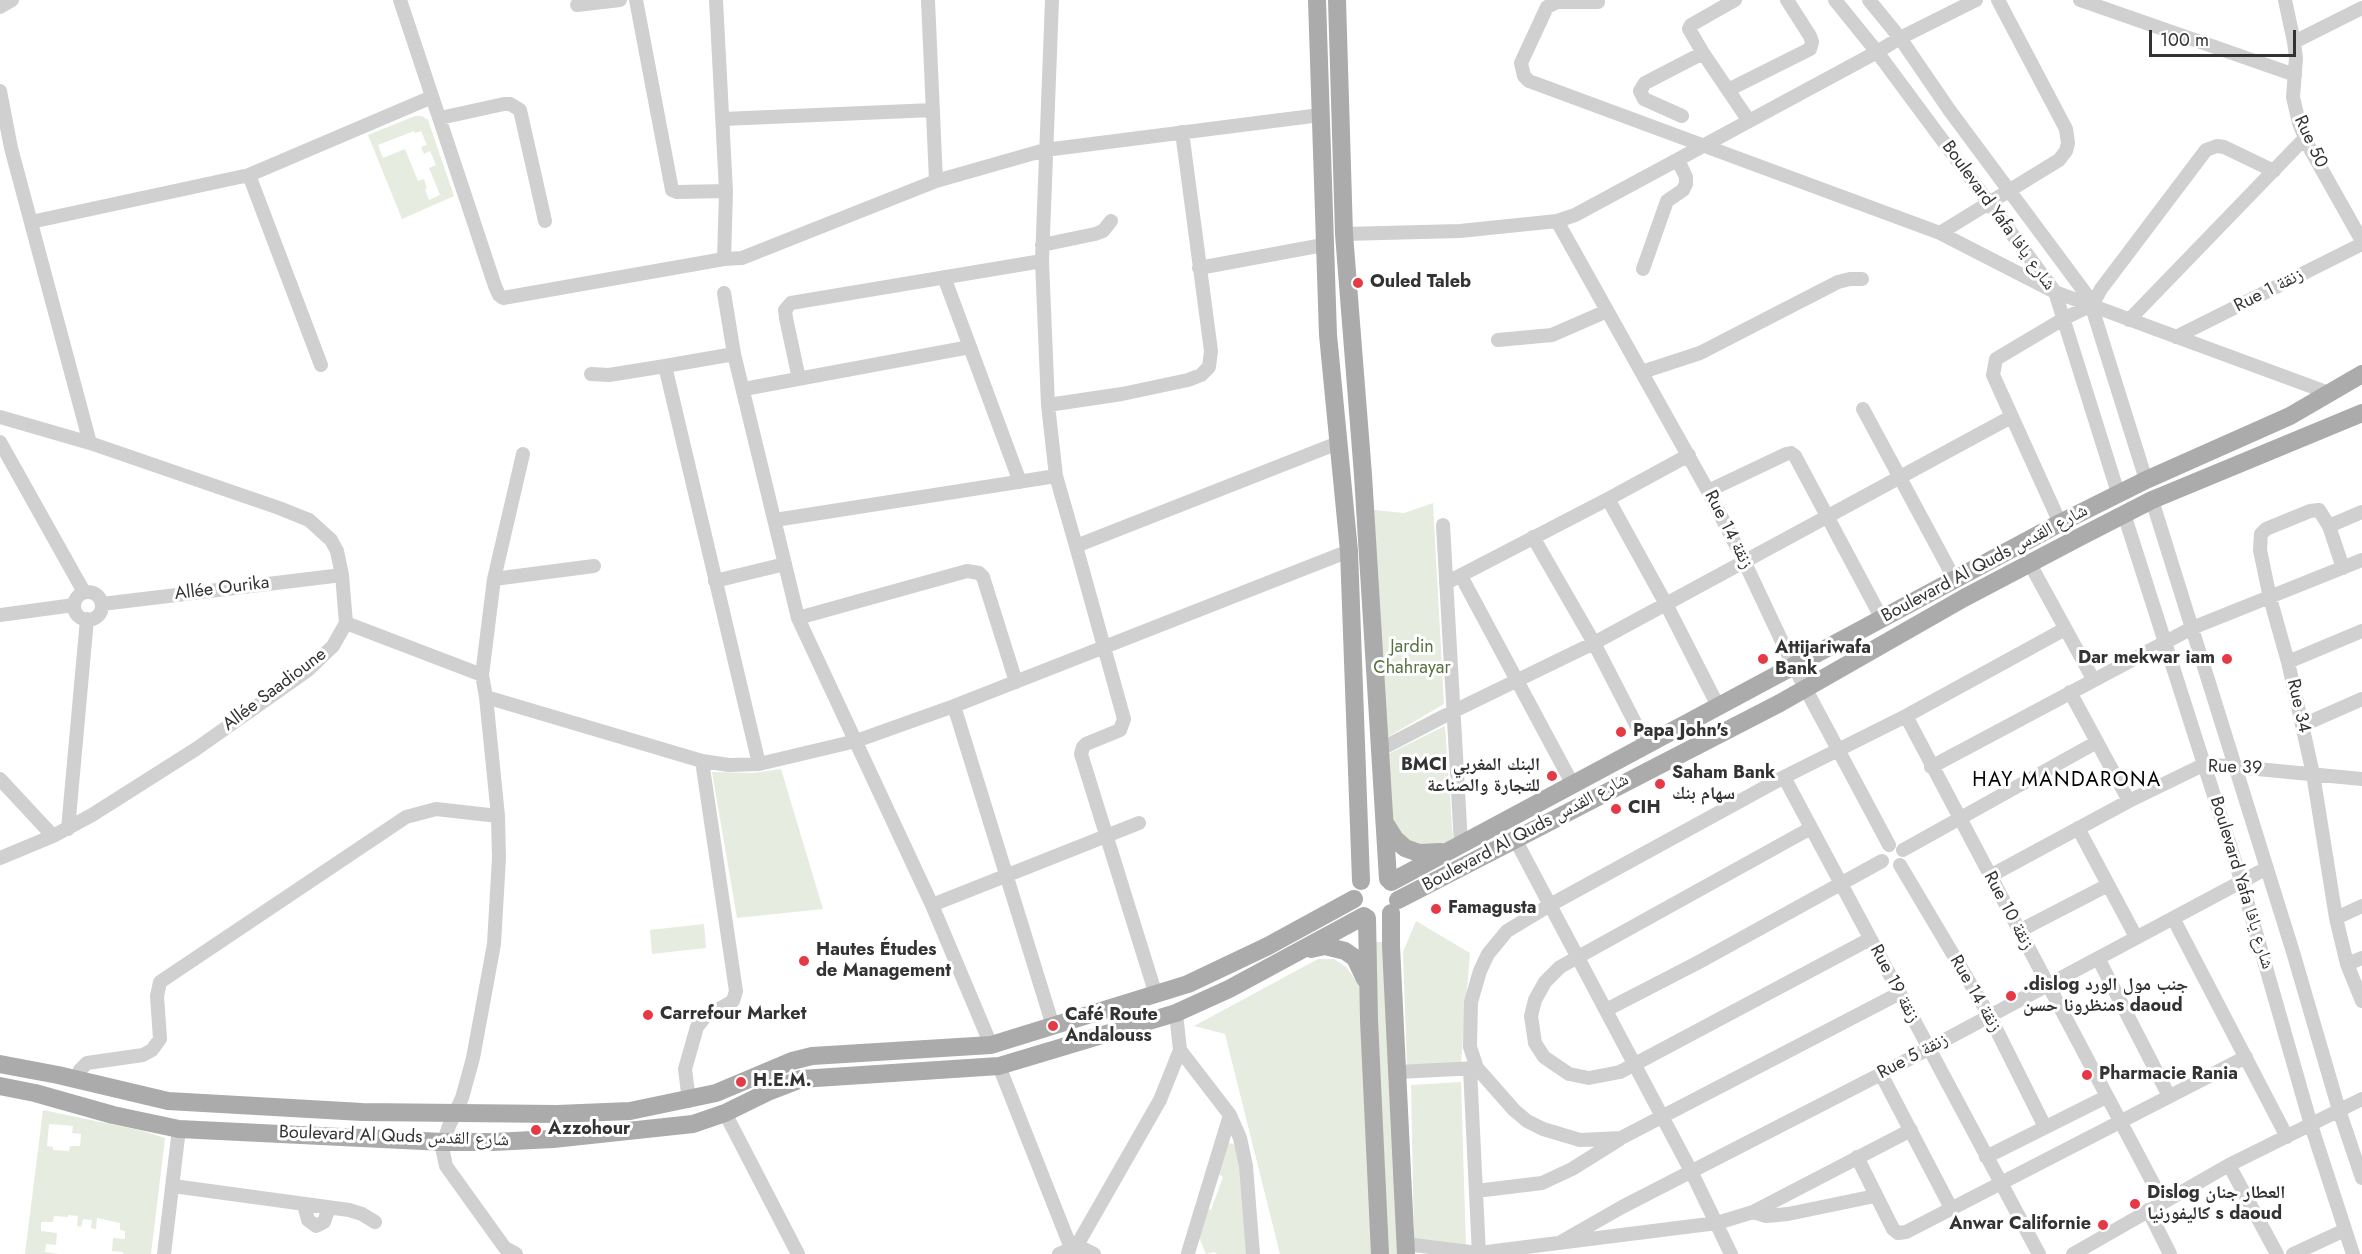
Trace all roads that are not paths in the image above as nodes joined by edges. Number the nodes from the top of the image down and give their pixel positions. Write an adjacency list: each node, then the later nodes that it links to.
1 (12, 0): 21 (street)
2 (400, 0): 31 (street)
3 (620, 0): 19 (street)
4 (636, 0): 49 (street)
5 (716, 0): 37 (street)
6 (927, 0): 32 (street)
7 (1052, 0): 43 (street)
8 (1317, 0): 34 (main road)
9 (1336, 0): 56 (main road)
10 (1736, 0): 27 (street)
11 (1787, 0): 29 (street)
12 (1835, 0): 23 (street, Boulevard Yafa شارع يافا)
13 (1868, 0): 23 (street); 24 (street, Boulevard Yafa شارع يافا)
14 (1976, 0): 24 (street)
15 (1998, 0): 48 (street)
16 (2080, 0): 20 (street)
17 (2285, 0): 25 (street, Rue 50)
18 (1602, 1): 42 (street)
19 (577, 5)
20 (2114, 5): 28 (street)
21 (0, 7)
22 (2362, 8): 25 (street)
23 (1850, 20): 26 (street, Boulevard Yafa شارع يافا)
24 (1900, 38): 26 (street); 33 (street, Boulevard Yafa شارع يافا)
25 (2294, 42): 28 (street, Rue 50)
26 (1877, 52): 38 (street); 39 (street, Boulevard Yafa شارع يافا)
27 (1703, 53): 29 (street); 35 (street)
28 (2295, 75): 41 (street, Rue 50)
29 (1728, 90): 38 (street)
30 (0, 91): 54 (street)
31 (432, 97): 36 (street); 46 (street)
32 (933, 110): 37 (street); 47 (street)
33 (1950, 111): 39 (street); 48 (street, Boulevard Yafa شارع يافا)
34 (1320, 115): 40 (street); 59 (main road)
35 (1682, 116)
36 (440, 118): 51 (street); 60 (street)
37 (723, 119): 49 (street)
38 (1749, 121): 42 (street)
39 (1933, 128): 50 (street, Boulevard Yafa شارع يافا)
40 (1182, 132): 43 (street); 62 (street)
41 (2307, 141): 45 (street); 57 (street, Rue 50); 71 (street)
42 (1704, 146): 44 (street); 55 (street)
43 (1045, 150): 47 (street); 58 (street)
44 (1678, 160): 53 (street); 63 (street)
45 (2274, 171): 68 (street); 71 (street)
46 (249, 175): 54 (street); 76 (street)
47 (936, 181): 60 (street)
48 (2010, 189): 50 (street); 68 (street, Boulevard Yafa شارع يافا)
49 (726, 190): 60 (street)
50 (1989, 202): 55 (street); 66 (street, Boulevard Yafa شارع يافا)
51 (545, 221)
52 (1111, 221): 58 (street)
53 (1557, 221): 56 (street); 69 (street, Rue 14 زنقة)
54 (31, 222): 90 (street)
55 (1940, 233): 66 (street)
56 (1344, 234): 158 (main road)
57 (2362, 242): 72 (street, Rue 1 زنقة)
58 (1042, 245): 61 (street)
59 (1323, 245): 62 (street); 91 (main road)
60 (724, 259)
61 (1042, 261): 64 (street); 84 (street)
62 (1199, 268): 84 (street)
63 (1643, 269)
64 (944, 277): 74 (street); 81 (street)
65 (1862, 279): 78 (street)
66 (2055, 292): 68 (street); 70 (street, Boulevard Yafa شارع يافا)
67 (723, 293): 75 (street)
68 (2092, 305): 70 (street); 71 (street); 96 (street, Boulevard Yafa شارع يافا)
69 (1607, 311): 73 (street); 78 (street, Rue 14 زنقة)
70 (2065, 318): 88 (street); 99 (street, Boulevard Yafa شارع يافا)
71 (2134, 321): 72 (street)
72 (2176, 338): 83 (street)
73 (1498, 340)
74 (970, 347): 81 (street); 97 (street)
75 (734, 354): 77 (street); 82 (street)
76 (321, 365)
77 (665, 366): 79 (street); 122 (street)
78 (1642, 372): 93 (street, Rue 14 زنقة)
79 (591, 374)
80 (2362, 374): 83 (main road, Boulevard Al Quds شارع القدس)
81 (799, 379): 82 (street)
82 (744, 389): 105 (street)
83 (2329, 393): 96 (main road, Boulevard Al Quds شارع القدس)
84 (1048, 405): 94 (street)
85 (1863, 409): 95 (street)
86 (2362, 413): 101 (main road, Boulevard Al Quds شارع القدس)
87 (0, 417): 90 (street)
88 (2011, 417): 95 (street); 106 (street)
89 (0, 442): 124 (street)
90 (90, 442): 118 (street)
91 (1338, 443): 110 (street); 111 (main road)
92 (523, 454): 120 (street)
93 (1689, 455): 98 (street, Rue 14 زنقة); 100 (street)
94 (1056, 476): 97 (street); 110 (street)
95 (1901, 476): 104 (street); 121 (street)
96 (2145, 480): 99 (main road, Boulevard Al Quds شارع القدس)
97 (1020, 482): 105 (street)
98 (1708, 491): 104 (street); 113 (street, Rue 14 زنقة)
99 (2118, 493): 106 (main road, Boulevard Al Quds شارع القدس)
100 (1608, 499): 109 (street); 127 (street)
101 (2152, 500): 103 (main road, Boulevard Al Quds شارع القدس); 134 (street, Boulevard Yafa شارع يافا)
102 (2362, 512): 108 (street)
103 (2124, 514): 115 (main road, Boulevard Al Quds شارع القدس); 137 (street, Boulevard Yafa شارع يافا)
104 (1828, 517): 113 (street); 132 (street)
105 (775, 520): 114 (street)
106 (2060, 523): 121 (main road, Boulevard Al Quds شارع القدس)
107 (1443, 525): 123 (street)
108 (2329, 526): 117 (street); 125 (street, Rue 34)
109 (1533, 537): 119 (street); 138 (street)
110 (1076, 546): 139 (street)
111 (1348, 551): 139 (street); 192 (main road)
112 (2362, 560): 117 (street)
113 (1744, 561): 127 (street); 141 (street, Rue 14 زنقة)
114 (785, 564): 122 (street); 130 (street)
115 (2030, 564): 135 (street); 146 (main road, Boulevard Al Quds شارع القدس)
116 (594, 566): 120 (street)
117 (2343, 568): 125 (street)
118 (342, 575): 126 (street, Allée Ourika); 133 (street)
119 (1461, 576): 123 (street); 143 (street)
120 (494, 579): 142 (street)
121 (1955, 580): 132 (main road, Boulevard Al Quds شارع القدس)
122 (715, 581): 161 (street)
123 (1446, 582): 152 (street)
124 (84, 592): 126 (street); 128 (street)
125 (2270, 598): 134 (street); 140 (street, Rue 34)
126 (102, 604): 131 (street)
127 (1666, 604): 138 (street); 151 (street)
128 (74, 605): 129 (street); 131 (street)
129 (0, 615)
130 (798, 618): 145 (street); 155 (street)
131 (87, 619): 175 (street)
132 (1882, 619): 141 (main road, Boulevard Al Quds شارع القدس)
133 (346, 623): 142 (street); 175 (street, Allée Saadioune)
134 (2192, 628): 137 (street); 163 (street, Boulevard Yafa شارع يافا)
135 (2065, 629): 144 (street); 153 (street)
136 (2362, 631): 140 (street)
137 (2166, 641): 144 (street); 162 (street, Boulevard Yafa شارع يافا)
138 (1594, 643): 143 (street); 157 (street)
139 (1104, 647): 145 (street); 178 (street)
140 (2288, 662): 154 (street, Rue 34)
141 (1794, 667): 146 (street, Rue 14 زنقة); 151 (main road, Boulevard Al Quds شارع القدس)
142 (482, 675): 148 (street)
143 (1518, 680): 152 (street); 169 (street)
144 (2093, 680): 147 (street)
145 (1016, 682): 150 (street)
146 (1805, 688): 159 (street, Rue 14 زنقة); 180 (main road, Boulevard Al Quds شارع القدس)
147 (2070, 692): 156 (street); 164 (street)
148 (486, 697): 160 (street); 171 (street)
149 (2362, 699): 154 (street)
150 (954, 706): 155 (street); 188 (street)
151 (1718, 706): 157 (main road, Boulevard Al Quds شارع القدس)
152 (1452, 712): 158 (street); 182 (street)
153 (1905, 716): 159 (street); 164 (street, Rue 10 زنقة)
154 (2303, 725): 165 (street, Rue 34)
155 (856, 741): 161 (street); 197 (street)
156 (2097, 742): 170 (street); 172 (street)
157 (1647, 746): 169 (main road, Boulevard Al Quds شارع القدس)
158 (1379, 750): 173 (main road)
159 (1838, 750): 166 (street); 181 (street, Rue 14 زنقة)
160 (702, 761): 161 (street); 235 (street)
161 (759, 764)
162 (2205, 764): 163 (street, Rue 39); 170 (street, Rue 39); 191 (street, Boulevard Yafa شارع يافا)
163 (2235, 766): 165 (street, Rue 39); 187 (street, Boulevard Yafa شارع يافا)
164 (1931, 767): 172 (street, Rue 10 زنقة)
165 (2313, 774): 168 (street, Rue 39); 202 (street, Rue 34)
166 (1784, 777): 176 (street, Rue 19 زنقة); 196 (street)
167 (0, 779): 179 (street)
168 (2362, 779)
169 (1573, 785): 182 (main road, Boulevard Al Quds شارع القدس)
170 (2130, 801): 177 (street, Rue 39)
171 (498, 816): 230 (street); 237 (street)
172 (1960, 820): 183 (street); 189 (street, Rue 10 زنقة)
173 (1385, 822): 182 (main road); 190 (main road)
174 (1139, 823): 178 (street)
175 (68, 828): 179 (street, Allée Saadioune)
176 (1811, 828): 193 (street, Rue 19 زنقة); 207 (street)
177 (2078, 828): 189 (street, Rue 39); 194 (street)
178 (1106, 836): 188 (street); 214 (street)
179 (53, 837): 184 (street, Allée Saadioune)
180 (1515, 839): 196 (street); 199 (main road, Boulevard Al Quds شارع القدس)
181 (1888, 845): 183 (street); 185 (street)
182 (1453, 848): 190 (main road, Boulevard Al Quds شارع القدس)
183 (1903, 850): 186 (street)
184 (0, 858)
185 (1882, 861): 186 (street); 193 (street)
186 (1900, 865): 218 (street, Rue 14 زنقة)
187 (2267, 868): 191 (street, Rue 5 زنقة); 236 (street, Boulevard Yafa شارع يافا)
188 (1006, 876): 197 (street); 219 (street)
189 (1990, 876): 203 (street, Rue 10 زنقة)
190 (1390, 880): 192 (main road); 199 (main road)
191 (2241, 880): 201 (street, Rue 5 زنقة); 242 (street, Boulevard Yafa شارع يافا)
192 (1361, 881): 195 (main road)
193 (1842, 885): 205 (street, Rue 19 زنقة); 216 (street)
194 (2108, 885): 203 (street); 204 (street)
195 (1354, 899): 200 (main road); 214 (main road, Boulevard Al Quds شارع القدس)
196 (1550, 905): 207 (street); 227 (street)
197 (932, 906): 220 (street)
198 (2362, 906): 202 (street)
199 (1394, 907): 200 (main road); 228 (main road)
200 (1366, 917): 206 (main road, Boulevard Al Quds شارع القدس); 212 (main road)
201 (2173, 918): 204 (street, Rue 5 زنقة); 223 (street)
202 (2336, 918): 210 (street, Rue 34)
203 (2019, 931): 211 (street, Rue 10 زنقة)
204 (2136, 937): 208 (street, Rue 5 زنقة)
205 (1870, 939): 213 (street, Rue 19 زنقة); 225 (street)
206 (1294, 953): 212 (main road); 217 (main road, Boulevard Al Quds شارع القدس)
207 (1578, 956): 216 (street); 225 (street)
208 (2097, 958): 211 (street, Rue 5 زنقة); 232 (street)
209 (2362, 958): 210 (street)
210 (2347, 964): 215 (street, Rue 34)
211 (2047, 984): 218 (street, Rue 5 زنقة); 233 (street, Rue 10 زنقة)
212 (1368, 987): 279 (main road)
213 (1900, 993): 221 (street, Rue 19 زنقة); 240 (street)
214 (1156, 995): 219 (main road, Boulevard Al Quds شارع القدس)
215 (2362, 1001)
216 (1606, 1010): 225 (street)
217 (1176, 1013): 222 (street); 226 (main road, Boulevard Al Quds شارع القدس)
218 (1989, 1015): 221 (street, Rue 5 زنقة); 243 (street, Rue 14 زنقة)
219 (1053, 1026): 220 (main road, Boulevard Al Quds شارع القدس)
220 (991, 1046): 235 (main road, Boulevard Al Quds شارع القدس)
221 (1928, 1049): 229 (street, Rue 5 زنقة); 250 (street, Rue 19 زنقة)
222 (1180, 1050): 239 (street); 270 (street)
223 (2246, 1057): 232 (street); 246 (street)
224 (0, 1064): 230 (main road, Boulevard Al Quds شارع القدس)
225 (1634, 1064): 240 (street)
226 (999, 1066): 238 (main road, Boulevard Al Quds شارع القدس); 270 (street)
227 (1473, 1069): 228 (street); 247 (street); 257 (street)
228 (1398, 1072): 269 (main road)
229 (1881, 1074): 245 (street); 253 (street, Rue 5 زنقة)
230 (76, 1079): 237 (main road, Boulevard Al Quds شارع القدس)
231 (0, 1086): 244 (main road, Boulevard Al Quds شارع القدس)
232 (2169, 1096): 241 (street)
233 (2106, 1097): 241 (street, Rue 10 زنقة); 243 (street)
234 (2362, 1099): 236 (street)
235 (689, 1101): 237 (main road, Boulevard Al Quds شارع القدس)
236 (2339, 1110): 242 (street); 249 (street, Boulevard Yafa شارع يافا)
237 (455, 1113): 248 (street)
238 (725, 1113): 248 (main road, Boulevard Al Quds شارع القدس); 274 (street)
239 (1230, 1115): 277 (street); 278 (street)
240 (1663, 1117): 247 (street); 253 (street)
241 (2120, 1121): 255 (street); 259 (street, Rue 10 زنقة)
242 (2311, 1125): 246 (street); 267 (street, Boulevard Yafa شارع يافا)
243 (2045, 1127): 250 (street)
244 (179, 1129): 248 (main road, Boulevard Al Quds شارع القدس); 256 (street)
245 (1911, 1130): 251 (street); 262 (street)
246 (2287, 1137): 252 (street)
247 (1622, 1138): 257 (street)
248 (443, 1142): 273 (street)
249 (2357, 1148): 254 (street, Boulevard Yafa شارع يافا)
250 (1986, 1156): 255 (street, Rue 19 زنقة)
251 (1857, 1158): 258 (street); 264 (street)
252 (2229, 1166): 259 (street); 284 (street)
253 (1691, 1171): 266 (street); 268 (street, Rue 5 زنقة)
254 (2362, 1178)
255 (2000, 1183): 262 (street); 281 (street, Rue 19 زنقة)
256 (173, 1186): 260 (street); 272 (street)
257 (1476, 1191): 271 (street)
258 (1875, 1196): 262 (street); 264 (street)
259 (2163, 1202): 263 (street)
260 (304, 1205): 261 (street); 261 (street)
261 (329, 1208): 265 (street)
262 (1951, 1209)
263 (2148, 1210): 282 (street); 283 (street)
264 (1753, 1212): 266 (street)
265 (375, 1222)
266 (1717, 1223): 268 (street); 280 (street)
267 (2345, 1230): 285 (street); 286 (street, Boulevard Yafa شارع يافا)
268 (1559, 1243): 271 (street)
269 (1406, 1249): 271 (street)
270 (1069, 1250): 275 (street)
271 (1479, 1253)
272 (164, 1254)
273 (516, 1254)
274 (798, 1254)
275 (1094, 1254)
276 (1181, 1254): 277 (street)
277 (1189, 1254)
278 (1252, 1254)
279 (1380, 1254)
280 (1731, 1254)
281 (2039, 1254)
282 (2073, 1254)
283 (2170, 1254)
284 (2277, 1254)
285 (2293, 1254)
286 (2352, 1254)

